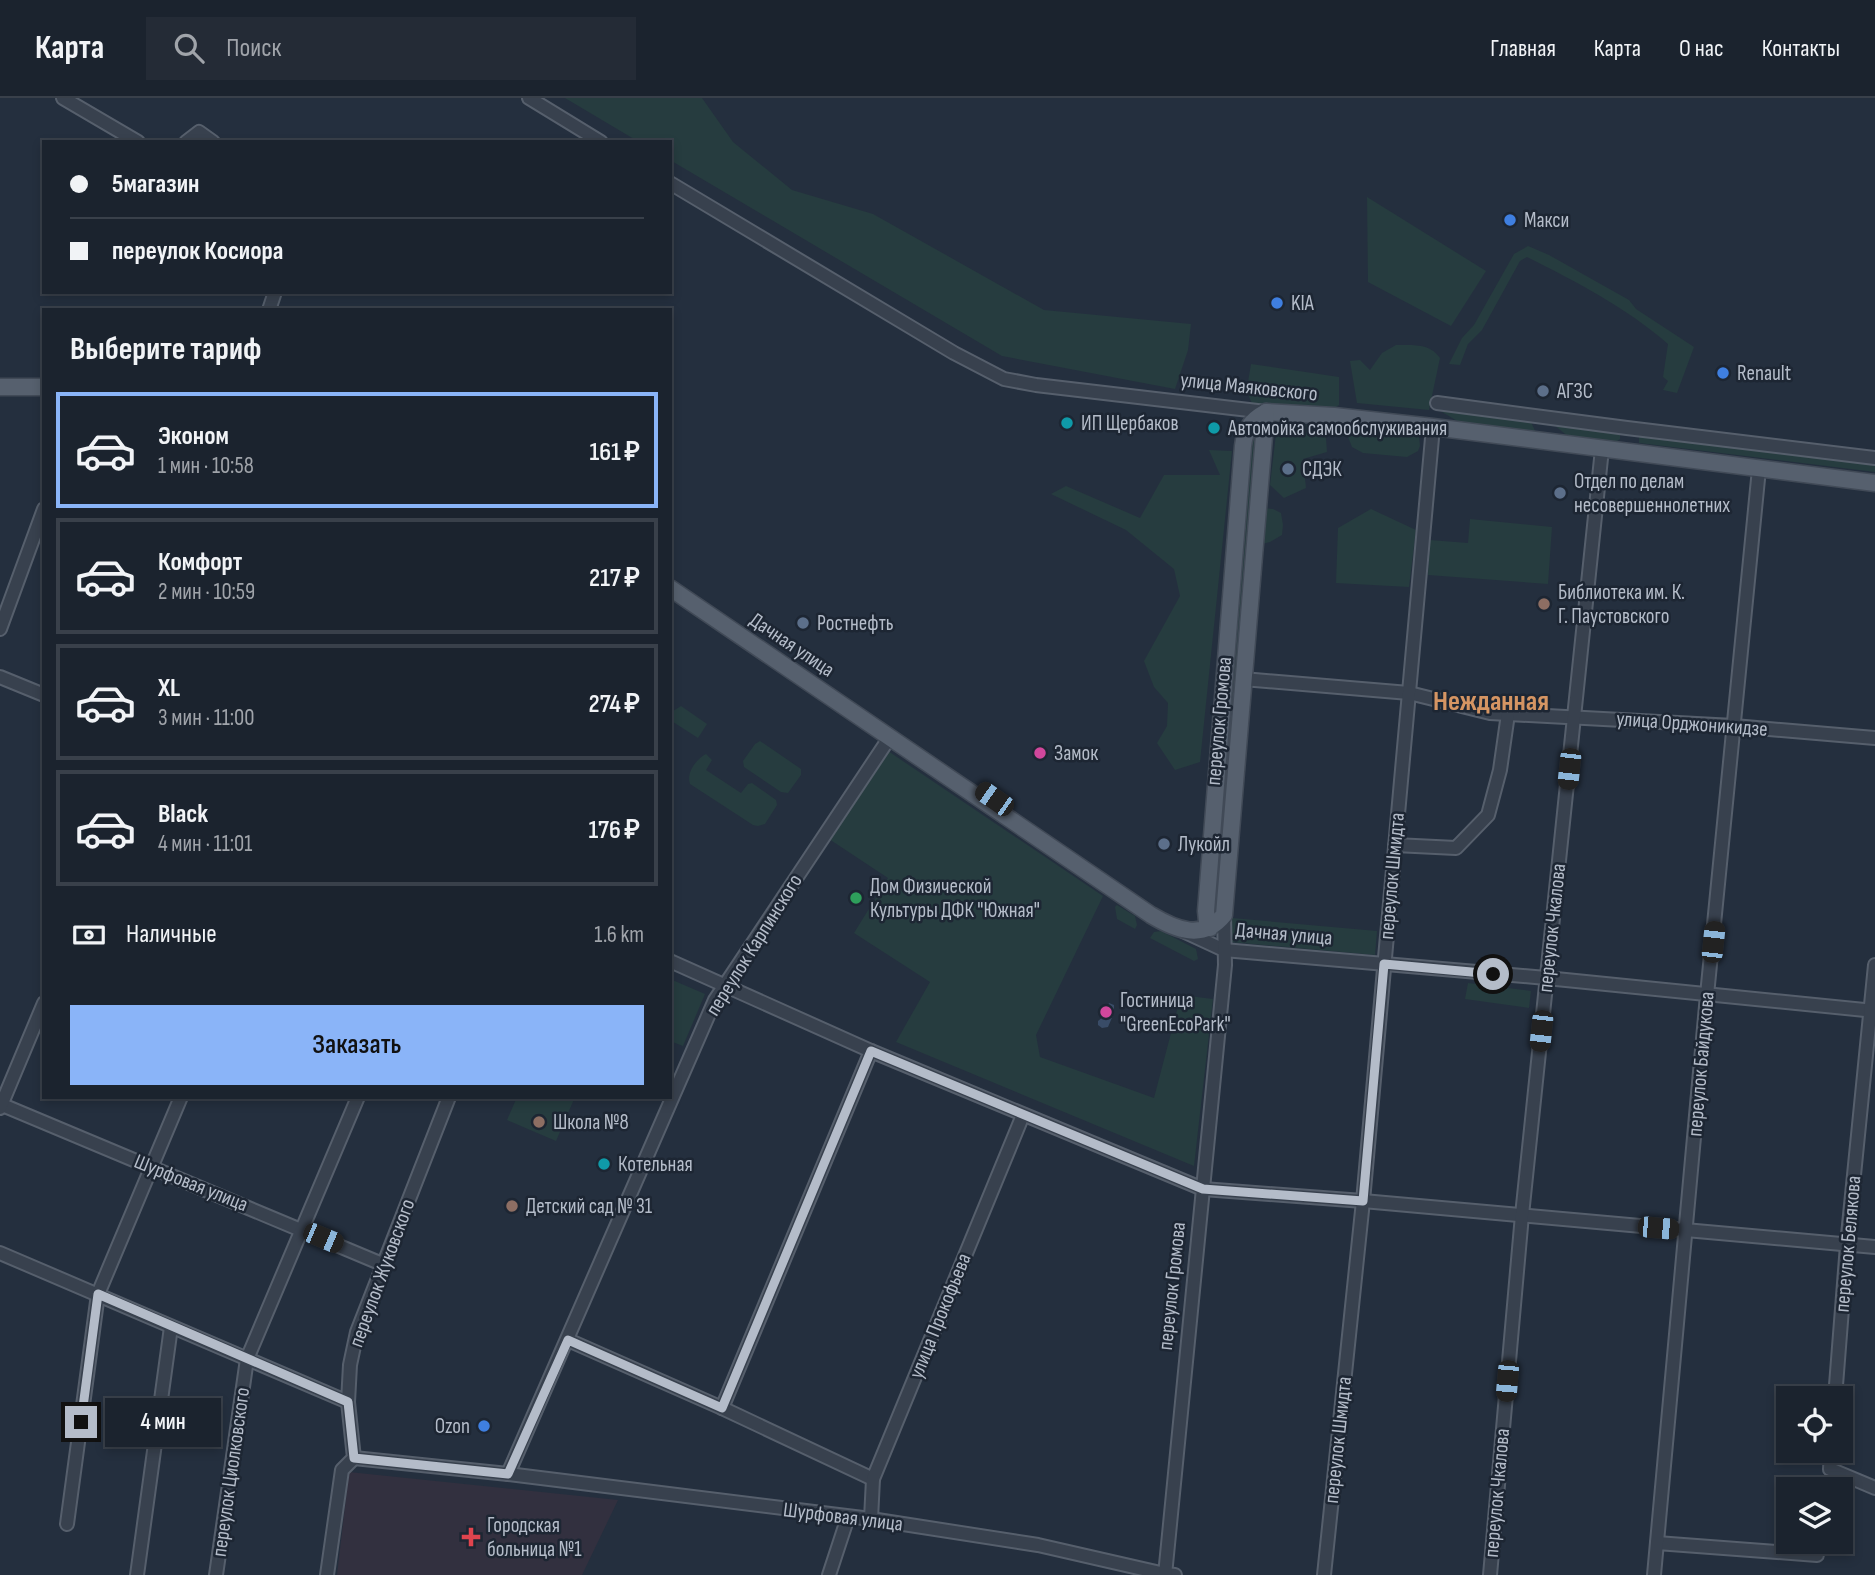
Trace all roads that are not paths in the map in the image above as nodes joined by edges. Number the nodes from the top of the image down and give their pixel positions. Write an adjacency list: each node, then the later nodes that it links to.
1 (63, 98): 3 (street)
2 (529, 98): 6 (street)
3 (135, 140)
4 (189, 140): 5 (street)
5 (210, 140)
6 (598, 140)
7 (672, 184): 13 (street, улица Маяковского)
8 (0, 379): 9 (main road)
9 (42, 379)
10 (0, 387): 11 (main road)
11 (42, 387)
12 (1437, 403): 16 (street)
13 (1266, 412): 14 (main road, улица Маяковского); 25 (main road, переулок Громова); 34 (main road, переулок Громова)
14 (1433, 427): 15 (main road, улица Маяковского); 27 (street, переулок Шмидта)
15 (1602, 449): 17 (main road, улица Маяковского); 29 (street, переулок Чкалова)
16 (1875, 458)
17 (1759, 469): 18 (main road, улица Маяковского); 30 (street, переулок Байдукова)
18 (1875, 483)
19 (42, 514): 23 (street)
20 (672, 580): 22 (main road, Дачная улица)
21 (672, 589): 22 (main road, Дачная улица)
22 (736, 628): 31 (main road, Дачная улица)
23 (0, 629)
24 (0, 677): 26 (street)
25 (1243, 679): 27 (street, улица Орджоникидзе); 35 (main road, переулок Громова)
26 (42, 694)
27 (1409, 694): 28 (street, улица Орджоникидзе); 33 (street, переулок Шмидта)
28 (1508, 714): 29 (street, улица Орджоникидзе); 33 (street)
29 (1575, 717): 30 (street, улица Орджоникидзе); 42 (street, переулок Чкалова)
30 (1734, 726): 32 (street, улица Орджоникидзе); 44 (street, переулок Байдукова)
31 (892, 734): 36 (main road, Дачная улица); 43 (street, переулок Карпинского)
32 (1875, 738)
33 (1395, 845): 40 (street, переулок Шмидта)
34 (1206, 911): 36 (main road); 37 (main road, переулок Громова)
35 (1224, 915): 37 (main road); 38 (street, переулок Громова)
36 (1177, 924): 37 (main road); 38 (street, Дачная улица)
37 (1210, 928): 38 (street)
38 (1224, 950): 40 (street, Дачная улица); 54 (street, переулок Громова)
39 (672, 962): 43 (street)
40 (1384, 964): 42 (street, Дачная улица); 55 (street, переулок Шмидта)
41 (1875, 965): 46 (street, переулок Белякова)
42 (1546, 978): 44 (street, Дачная улица); 56 (street, переулок Чкалова)
43 (724, 985): 47 (street); 65 (street, переулок Карпинского)
44 (1707, 995): 46 (street, Дачная улица); 58 (street, переулок Байдукова)
45 (42, 1008): 51 (street)
46 (1873, 1011): 59 (street, переулок Белякова)
47 (871, 1051): 52 (street); 69 (street)
48 (180, 1099): 53 (street)
49 (357, 1099): 57 (street, переулок Циолковского)
50 (448, 1099): 62 (street, переулок Жуковского)
51 (0, 1106): 53 (street, Шурфовая улица)
52 (1023, 1115): 54 (street); 73 (street, улица Прокофьева)
53 (152, 1167): 57 (street, Шурфовая улица); 63 (street)
54 (1203, 1189): 55 (street); 84 (street, переулок Громова)
55 (1363, 1201): 56 (street); 86 (street, переулок Шмидта)
56 (1522, 1216): 58 (street); 87 (street, переулок Чкалова)
57 (303, 1230): 62 (street, Шурфовая улица); 66 (street, переулок Циолковского)
58 (1686, 1230): 59 (street); 78 (street, переулок Байдукова)
59 (1847, 1245): 60 (street); 67 (street, переулок Белякова)
60 (1875, 1247)
61 (0, 1253): 63 (street)
62 (382, 1264): 68 (street, переулок Жуковского)
63 (98, 1294): 64 (street); 77 (street)
64 (171, 1326): 66 (street); 80 (street)
65 (568, 1340): 69 (street, Шурфовая улица); 72 (street, переулок Карпинского)
66 (247, 1359): 68 (street); 81 (street, переулок Циолковского)
67 (1836, 1386)
68 (348, 1402): 70 (street, переулок Жуковского)
69 (722, 1408): 73 (street, Шурфовая улица)
70 (354, 1458): 72 (street, Шурфовая улица); 82 (street)
71 (1830, 1463): 74 (street)
72 (508, 1474): 75 (street, Шурфовая улица)
73 (873, 1479): 76 (street, улица Прокофьева)
74 (1875, 1488)
75 (848, 1517): 76 (street, Шурфовая улица); 83 (street)
76 (871, 1520): 84 (street, Шурфовая улица)
77 (67, 1524)
78 (1657, 1543): 79 (street); 88 (street, переулок Байдукова)
79 (1817, 1555)
80 (137, 1575)
81 (216, 1575)
82 (327, 1575)
83 (829, 1575)
84 (1165, 1575): 85 (street, Шурфовая улица)
85 (1175, 1575)
86 (1324, 1575)
87 (1490, 1575)
88 (1654, 1575)

